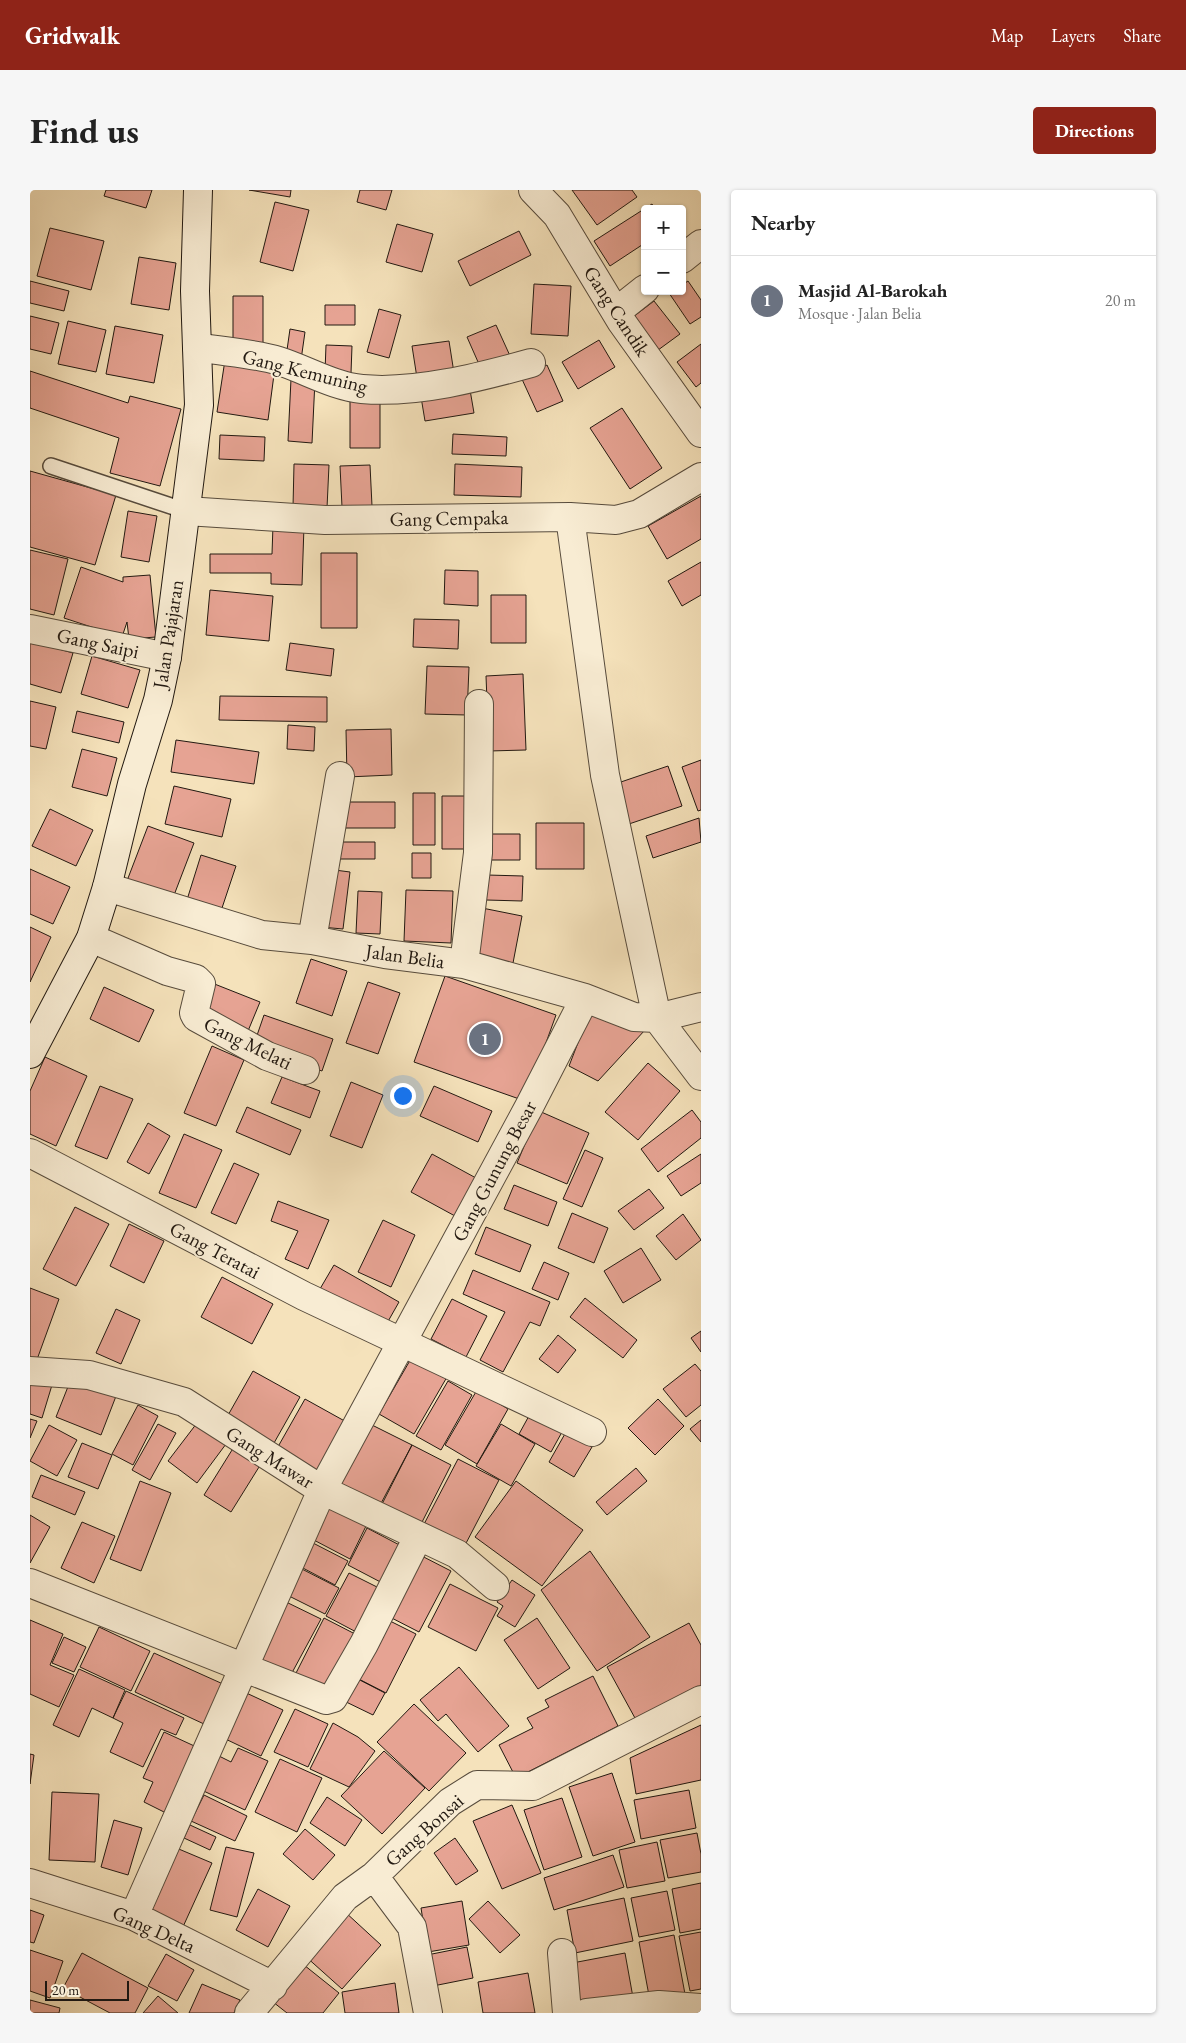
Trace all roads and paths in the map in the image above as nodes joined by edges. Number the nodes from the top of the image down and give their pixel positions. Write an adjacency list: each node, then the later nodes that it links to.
1 (198, 190): 7 (street, Jalan Pajajaran)
2 (533, 190): 6 (street, Gang Candik)
3 (701, 244): 4 (street)
4 (686, 256)
5 (641, 292): 6 (street)
6 (616, 312): 9 (street, Gang Candik)
7 (197, 347): 8 (street, Gang Kemuning); 12 (street, Jalan Pajajaran)
8 (531, 363)
9 (701, 433)
10 (51, 466): 12 (lane)
11 (701, 477): 13 (street, Gang Cempaka)
12 (186, 511): 13 (street, Gang Cempaka); 15 (street, Jalan Pajajaran)
13 (570, 517): 24 (street)
14 (30, 629): 15 (street, Gang Saipi)
15 (167, 657): 18 (street, Jalan Pajajaran)
16 (479, 704): 21 (street)
17 (340, 776): 20 (street)
18 (107, 887): 19 (street, Jalan Pajajaran); 20 (street, Jalan Belia)
19 (91, 938): 25 (street, Jalan Pajajaran); 26 (street, Gang Melati)
20 (312, 940): 21 (street, Jalan Belia)
21 (464, 964): 22 (street, Jalan Belia)
22 (585, 998): 24 (street, Jalan Belia); 29 (street, Gang Gunung Besar)
23 (701, 1007): 24 (street, Jalan Belia)
24 (657, 1018): 27 (street)
25 (31, 1048)
26 (305, 1070)
27 (701, 1076)
28 (30, 1153): 29 (street, Gang Teratai)
29 (402, 1343): 31 (street, Gang Teratai); 32 (street, Gang Gunung Besar)
30 (30, 1371): 32 (street, Gang Mawar)
31 (592, 1432)
32 (322, 1490): 33 (street, Gang Mawar); 36 (street, Gang Gunung Besar)
33 (418, 1537): 35 (street, Gang Mawar); 36 (street)
34 (30, 1583): 36 (street)
35 (495, 1586)
36 (244, 1668): 40 (street, Gang Gunung Besar)
37 (701, 1700): 38 (street, Gang Bonsai)
38 (374, 1876): 42 (street, Gang Bonsai); 45 (street)
39 (30, 1883): 40 (street, Gang Delta)
40 (134, 1916): 42 (street, Gang Delta)
41 (562, 1953): 46 (street)
42 (273, 1986): 44 (street, Gang Bonsai)
43 (701, 2008): 47 (street)
44 (249, 2013)
45 (428, 2013)
46 (567, 2013)
47 (587, 2013)

